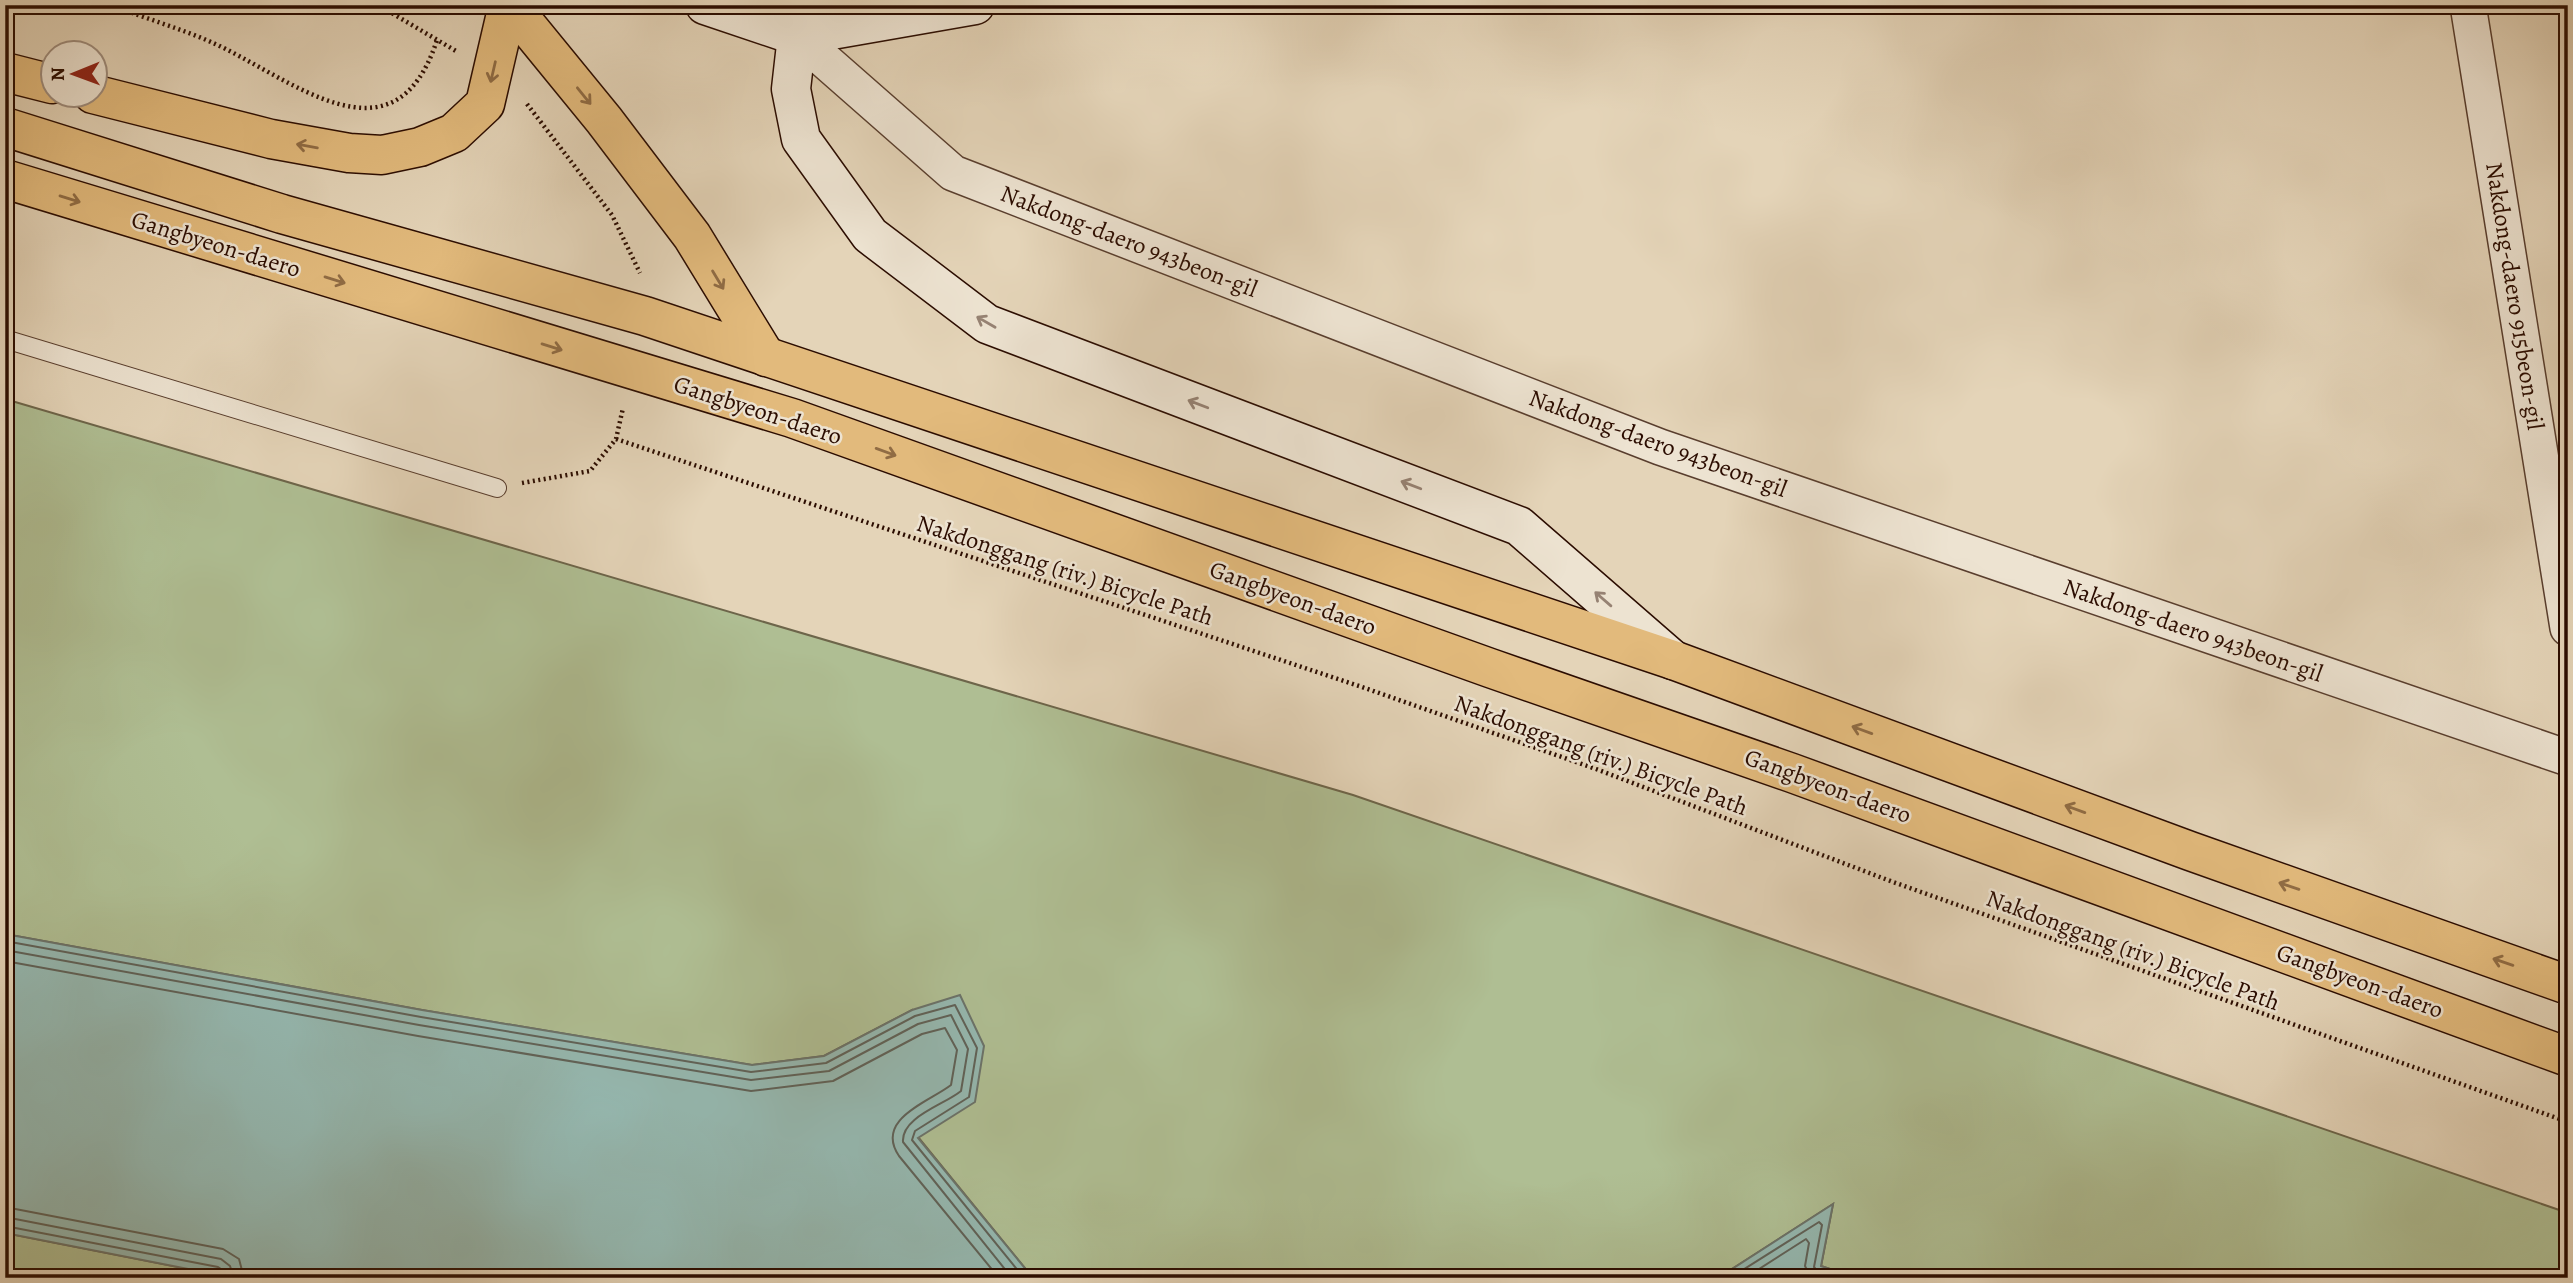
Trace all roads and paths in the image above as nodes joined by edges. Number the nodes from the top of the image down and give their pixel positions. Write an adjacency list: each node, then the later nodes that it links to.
1 (111, 5): 2 (path)
2 (378, 5)
3 (509, 5): 10 (highway, one-way to 10); 16 (highway, one-way to 16)
4 (705, 5): 7 (main road)
5 (975, 5): 7 (main road)
6 (2468, 5): 18 (street, Nakdong-daero 915beon-gil)
7 (803, 21): 19 (main road, one-way to 7); 20 (street, Nakdong-daero 943beon-gil)
8 (5, 72): 9 (highway)
9 (38, 80)
10 (108, 98)
11 (522, 98): 14 (path)
12 (5, 127): 16 (highway, Gangbyeon-daero)
13 (5, 179): 22 (highway, Gangbyeon-daero, one-way to 22)
14 (639, 266)
15 (5, 339): 17 (lane)
16 (766, 357): 19 (highway, Gangbyeon-daero)
17 (497, 488): 23 (path, Nakdonggang (riv.) Bicycle Path)
18 (2568, 628)
19 (1673, 660): 21 (highway, Gangbyeon-daero, one-way to 19)
20 (2568, 758)
21 (2568, 985)
22 (2568, 1057)
23 (2568, 1122)

